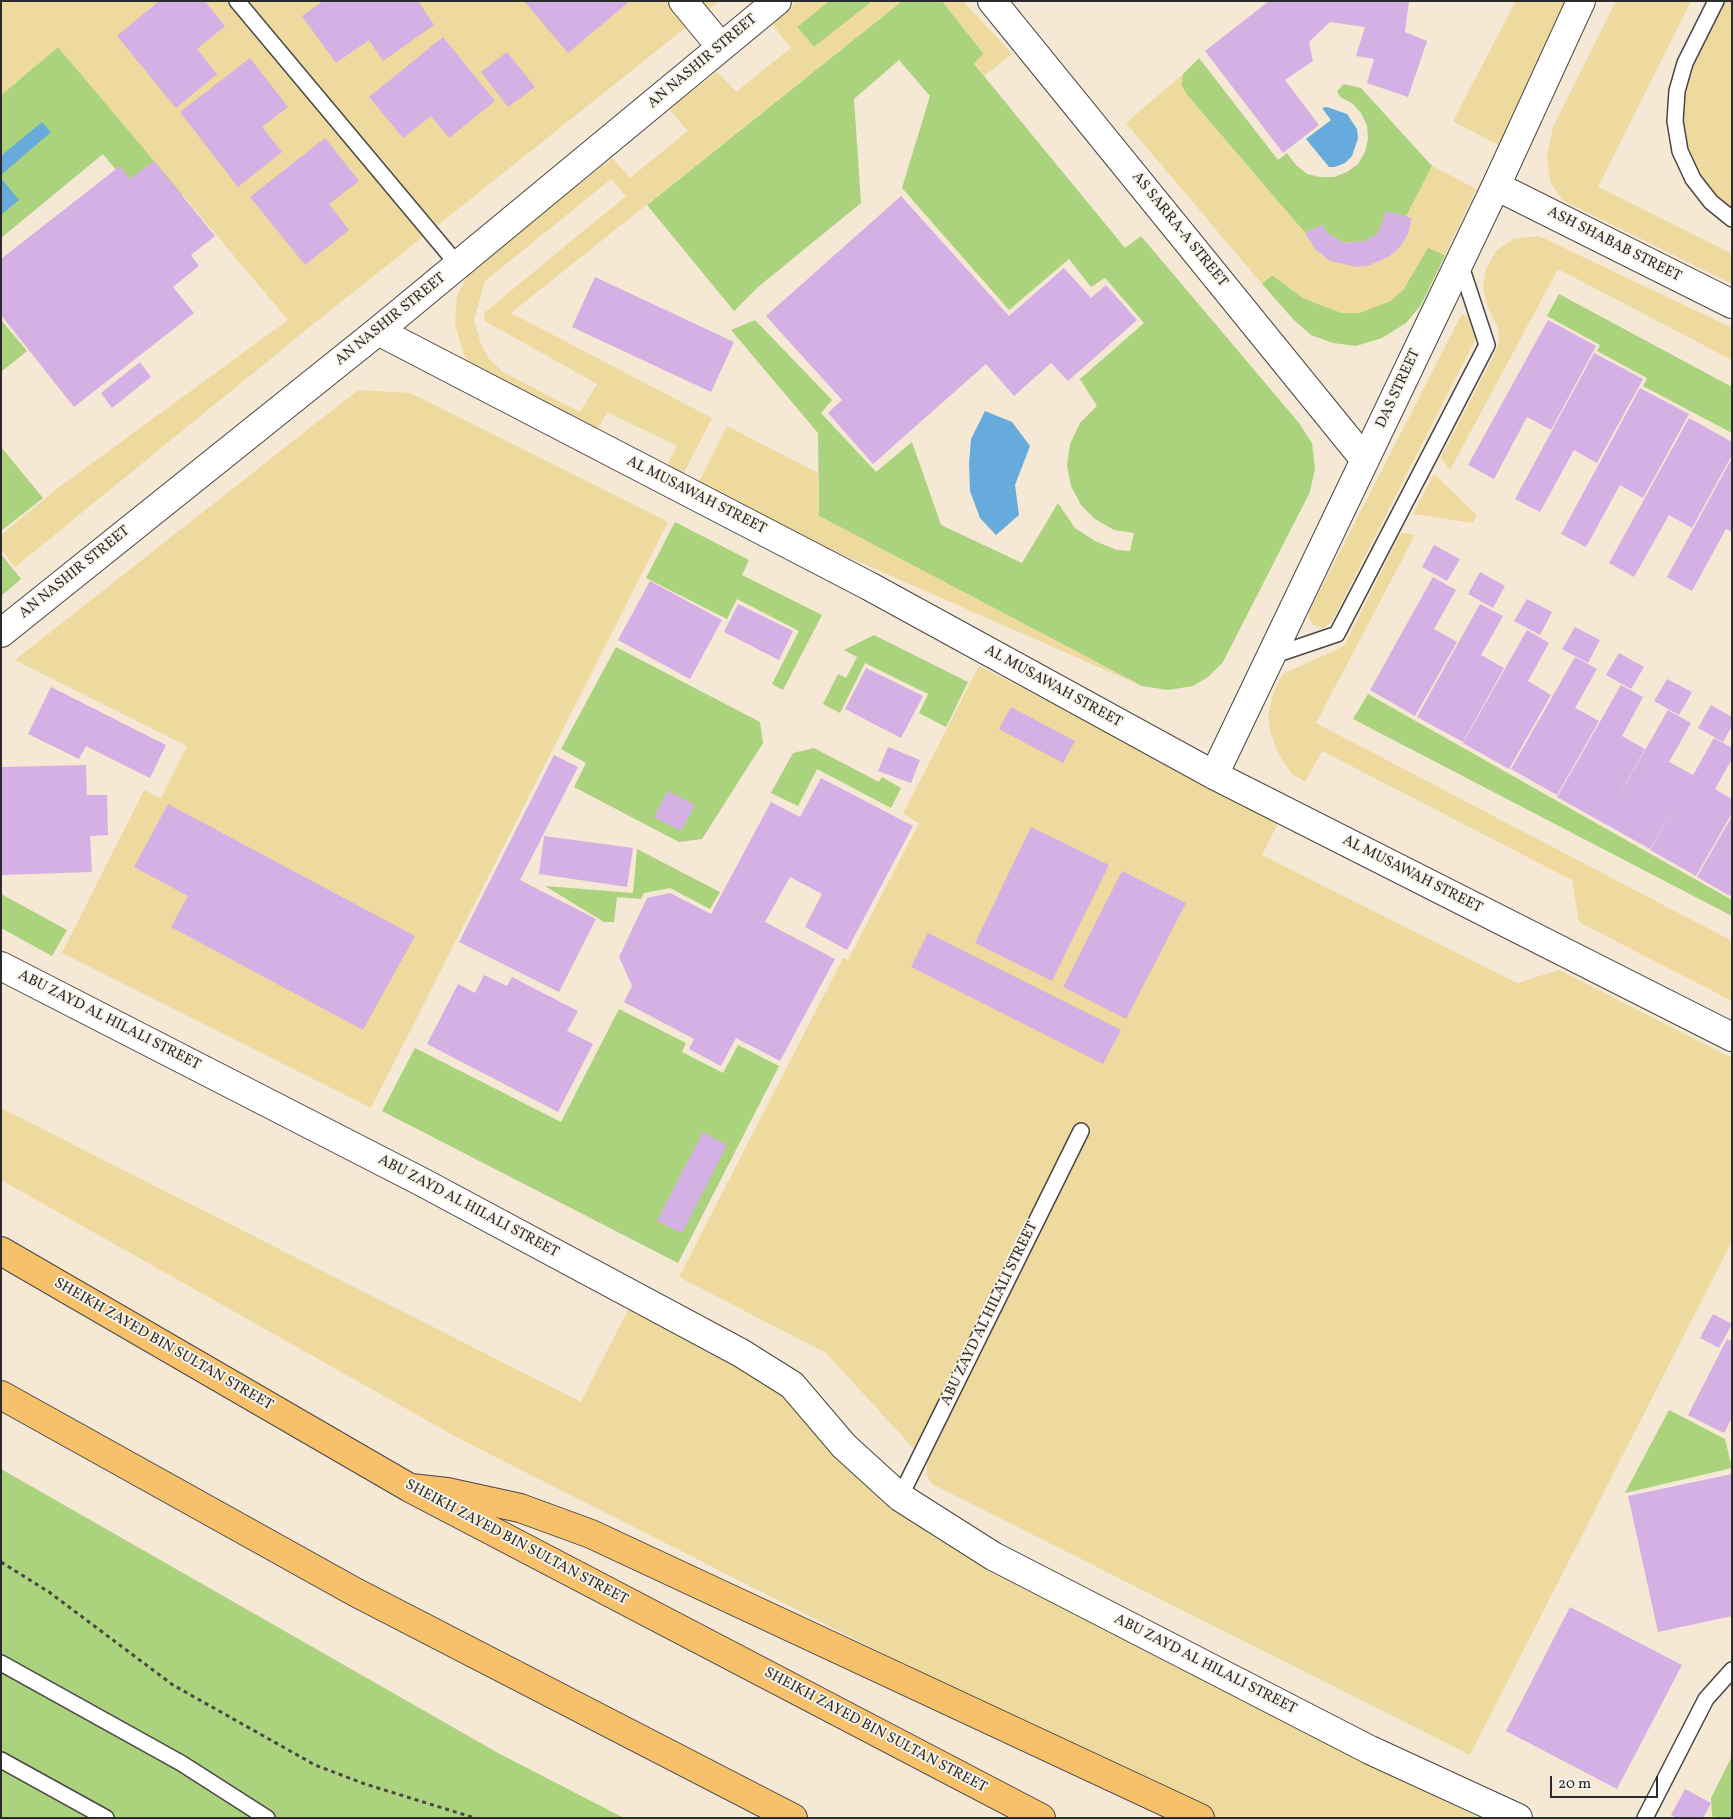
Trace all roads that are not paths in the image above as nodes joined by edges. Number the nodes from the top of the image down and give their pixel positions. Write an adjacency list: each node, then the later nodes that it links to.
1 (237, 1): 11 (lane)
2 (683, 1): 7 (street)
3 (777, 1): 7 (street, AN NASHIR STREET)
4 (992, 1): 14 (street, AS SARRA-A STREET)
5 (1581, 1): 8 (street, DAS STREET)
6 (1716, 1): 9 (lane)
7 (721, 47): 11 (street, AN NASHIR STREET)
8 (1496, 186): 10 (street, DAS STREET); 12 (street, ASH SHABAB STREET)
9 (1732, 219)
10 (1460, 262): 14 (street, DAS STREET); 16 (lane)
11 (458, 265): 13 (street, AN NASHIR STREET)
12 (1732, 304)
13 (378, 331): 15 (street, AN NASHIR STREET); 17 (street, AL MUSAWAH STREET)
14 (1365, 460): 16 (street, DAS STREET)
15 (1, 634)
16 (1272, 656): 17 (street, DAS STREET)
17 (1214, 775): 19 (street, AL MUSAWAH STREET)
18 (1, 966): 24 (street, ABU ZAYD AL HILALI STREET)
19 (1732, 1038)
20 (1081, 1131): 24 (lane, ABU ZAYD AL HILALI STREET)
21 (1, 1251): 23 (main road, SHEIKH ZAYED BIN SULTAN STREET)
22 (1, 1395): 30 (main road)
23 (410, 1488): 31 (main road, SHEIKH ZAYED BIN SULTAN STREET); 32 (main road)
24 (900, 1497): 33 (street, ABU ZAYD AL HILALI STREET)
25 (1, 1663): 29 (lane)
26 (1732, 1670): 34 (lane)
27 (1, 1760): 28 (lane)
28 (106, 1818)
29 (267, 1818)
30 (793, 1818)
31 (1041, 1818)
32 (1200, 1818)
33 (1518, 1818)
34 (1645, 1818)

